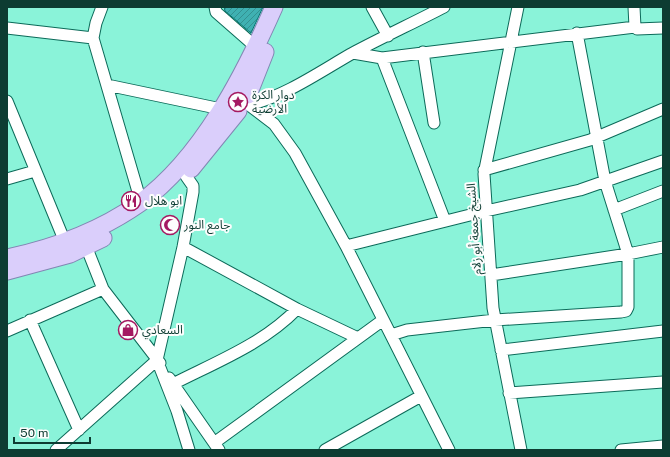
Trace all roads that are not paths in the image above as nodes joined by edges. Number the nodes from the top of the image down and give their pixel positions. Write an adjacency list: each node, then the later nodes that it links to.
1 (102, 7): 14 (street)
2 (215, 7): 16 (street)
3 (274, 7): 16 (main road)
4 (283, 7): 22 (main road)
5 (372, 7): 13 (street)
6 (444, 7): 13 (street)
7 (518, 7): 15 (street, الشيخ جمعة أبو زلام)
8 (634, 7): 9 (street)
9 (635, 26): 11 (street); 12 (street)
10 (7, 28): 14 (street)
11 (663, 28)
12 (577, 33): 15 (street); 25 (street)
13 (388, 36): 18 (street)
14 (93, 38): 20 (street)
15 (511, 41): 17 (street); 27 (street, الشيخ جمعة أبو زلام)
16 (256, 47): 22 (main road)
17 (423, 52): 19 (street); 24 (street)
18 (353, 53): 19 (street); 22 (street)
19 (382, 58): 36 (street)
20 (107, 85): 22 (street); 33 (street)
21 (7, 101): 28 (street)
22 (237, 103): 29 (main road); 33 (main road); 39 (street)
23 (663, 109): 25 (street)
24 (434, 123)
25 (596, 138): 27 (street); 31 (street)
26 (663, 161): 31 (street)
27 (484, 170): 35 (street, الشيخ جمعة أبو زلام)
28 (35, 171): 30 (street); 37 (street)
29 (186, 176): 38 (main road); 40 (street)
30 (7, 179)
31 (605, 181): 34 (street); 35 (street)
32 (663, 191): 34 (street)
33 (141, 202): 37 (main road)
34 (614, 210): 42 (street)
35 (486, 211): 36 (street); 45 (street, الشيخ جمعة أبو زلام)
36 (445, 221): 39 (street)
37 (65, 242): 43 (main road)
38 (86, 246): 44 (main road); 46 (street)
39 (346, 246): 49 (street)
40 (183, 247): 47 (street); 56 (street)
41 (663, 247): 42 (street)
42 (628, 254): 45 (street); 50 (street)
43 (7, 258)
44 (7, 271)
45 (491, 275): 50 (street, الشيخ جمعة أبو زلام)
46 (103, 289): 48 (street); 56 (street)
47 (297, 309): 54 (street); 58 (street)
48 (30, 320): 52 (street); 61 (street)
49 (383, 320): 53 (street); 54 (street)
50 (495, 320): 53 (street); 55 (street, الشيخ جمعة أبو زلام)
51 (663, 330): 55 (street)
52 (7, 331)
53 (390, 335): 60 (street)
54 (358, 338): 62 (street)
55 (501, 350): 59 (street, الشيخ جمعة أبو زلام)
56 (157, 360): 58 (street); 61 (street); 65 (street)
57 (663, 382): 59 (street)
58 (173, 384): 62 (street)
59 (509, 393): 68 (street, الشيخ جمعة أبو زلام)
60 (421, 396): 66 (street); 67 (street)
61 (78, 430): 64 (street)
62 (217, 446)
63 (663, 446): 69 (street)
64 (56, 450)
65 (189, 450)
66 (326, 450)
67 (449, 450)
68 (521, 450)
69 (621, 450)

